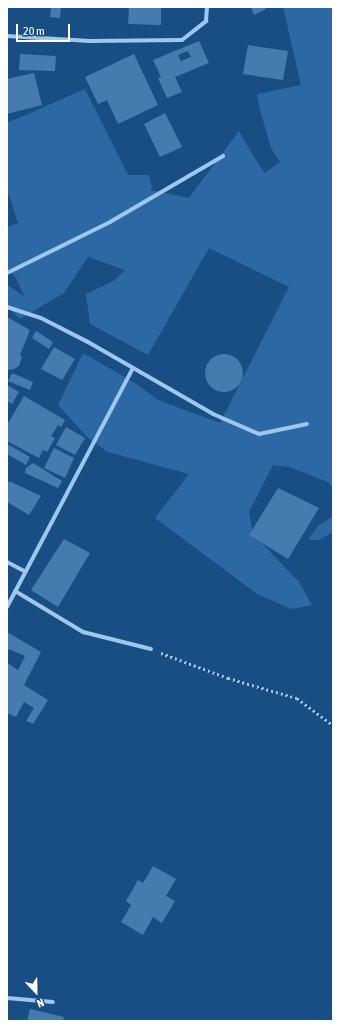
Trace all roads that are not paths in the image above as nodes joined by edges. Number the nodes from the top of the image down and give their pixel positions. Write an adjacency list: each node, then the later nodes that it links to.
1 (207, 7): 2 (street)
2 (7, 36)
3 (223, 156): 4 (street)
4 (7, 273)
5 (7, 307): 6 (street)
6 (134, 368): 7 (street); 9 (street)
7 (307, 424)
8 (7, 562): 9 (street)
9 (26, 572): 10 (street)
10 (15, 591): 11 (street); 12 (street)
11 (7, 607)
12 (151, 649)
13 (7, 998): 14 (street)
14 (53, 1002)

